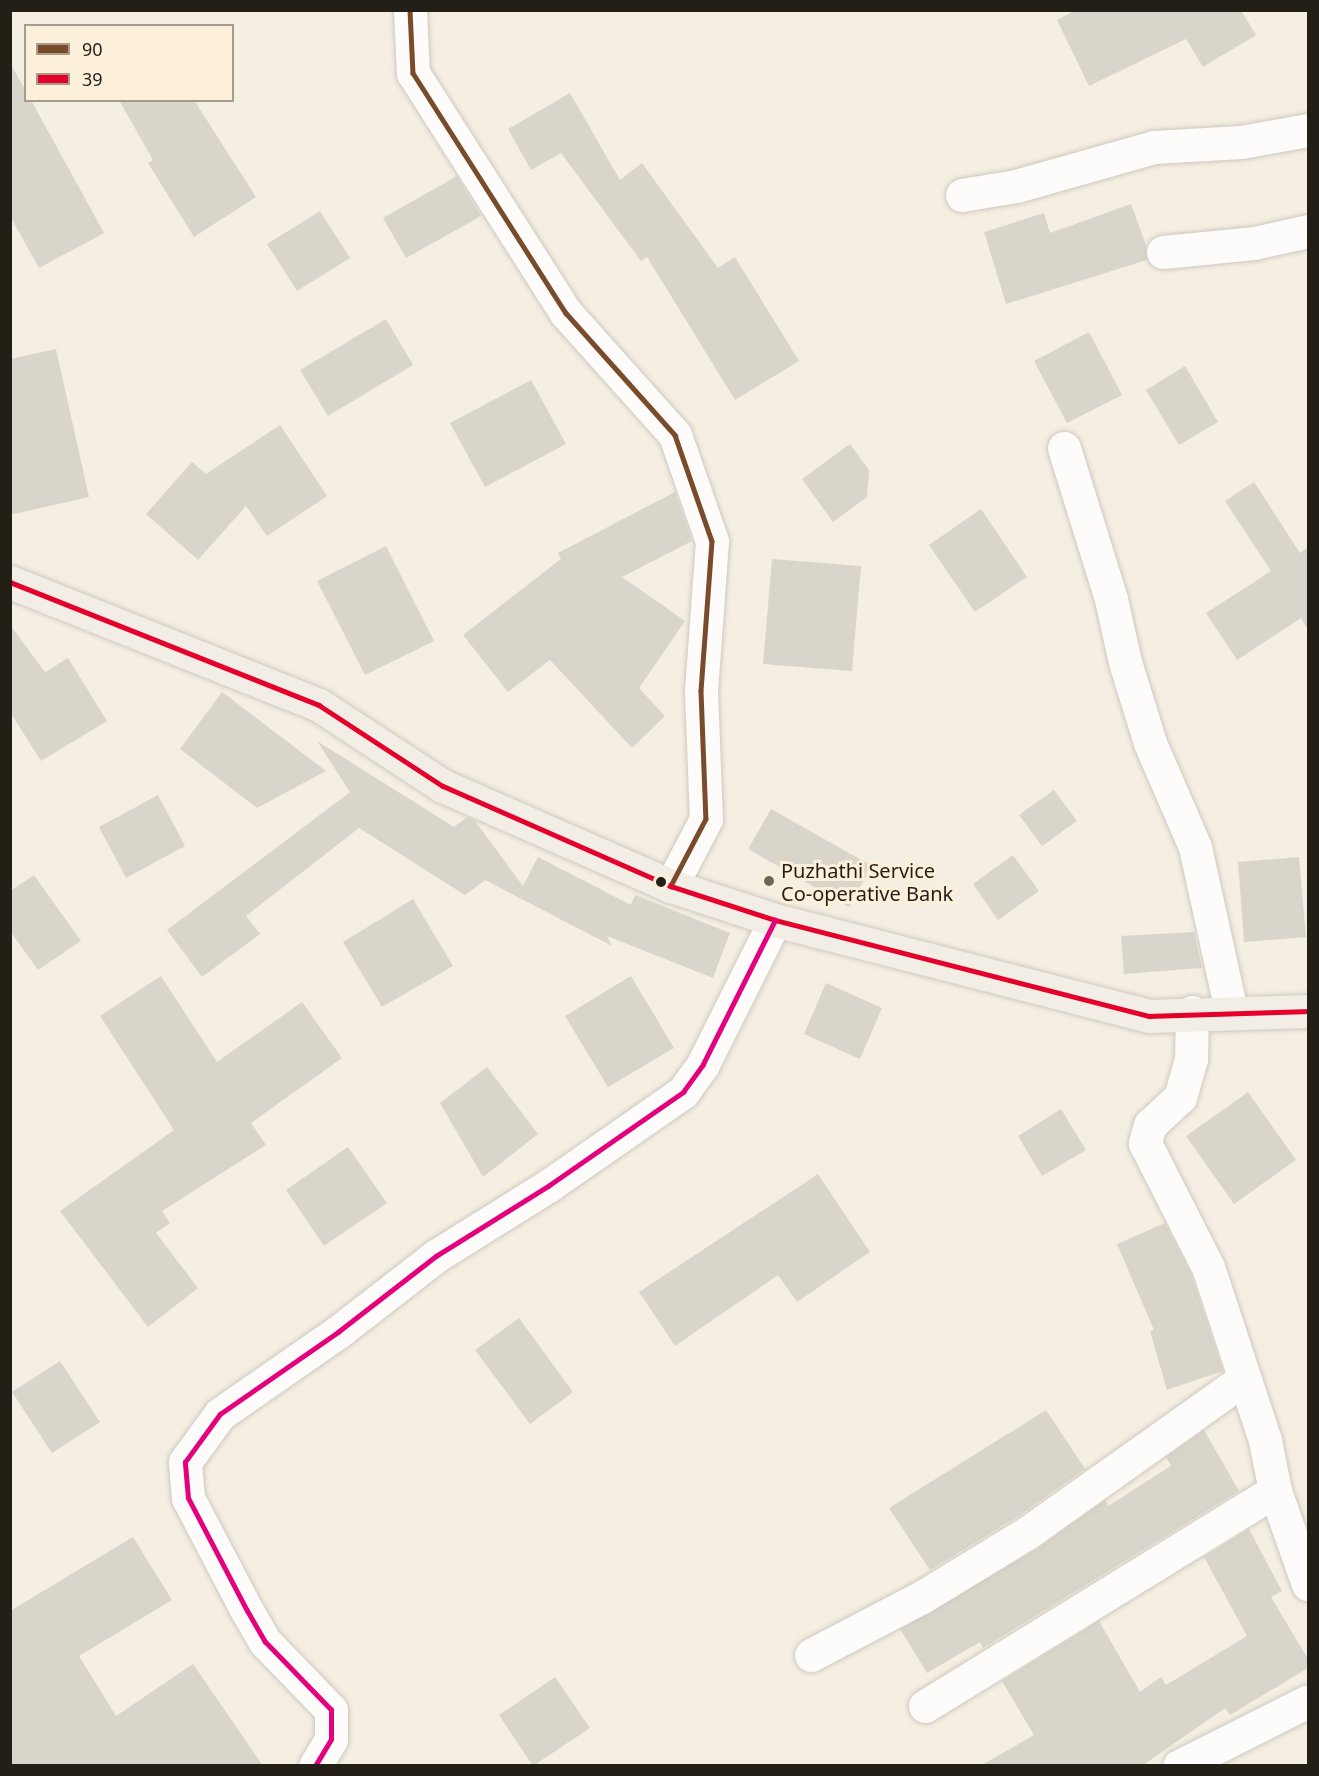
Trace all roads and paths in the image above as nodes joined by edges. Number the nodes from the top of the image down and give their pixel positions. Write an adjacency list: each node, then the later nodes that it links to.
1 (410, 10): 8 (street)
2 (1308, 130): 3 (street)
3 (962, 195)
4 (1308, 231): 5 (street)
5 (1163, 252)
6 (1064, 448): 10 (street)
7 (10, 582): 8 (main road)
8 (671, 885): 9 (main road)
9 (775, 920): 12 (main road); 19 (street)
10 (1231, 1011): 11 (main road); 12 (main road)
11 (1308, 1011)
12 (1192, 1012): 13 (street)
13 (1245, 1378): 14 (street); 16 (street)
14 (1275, 1491): 15 (street); 18 (street)
15 (1308, 1584)
16 (812, 1655)
17 (1308, 1701): 20 (street)
18 (925, 1706)
19 (315, 1766)
20 (1179, 1766)

